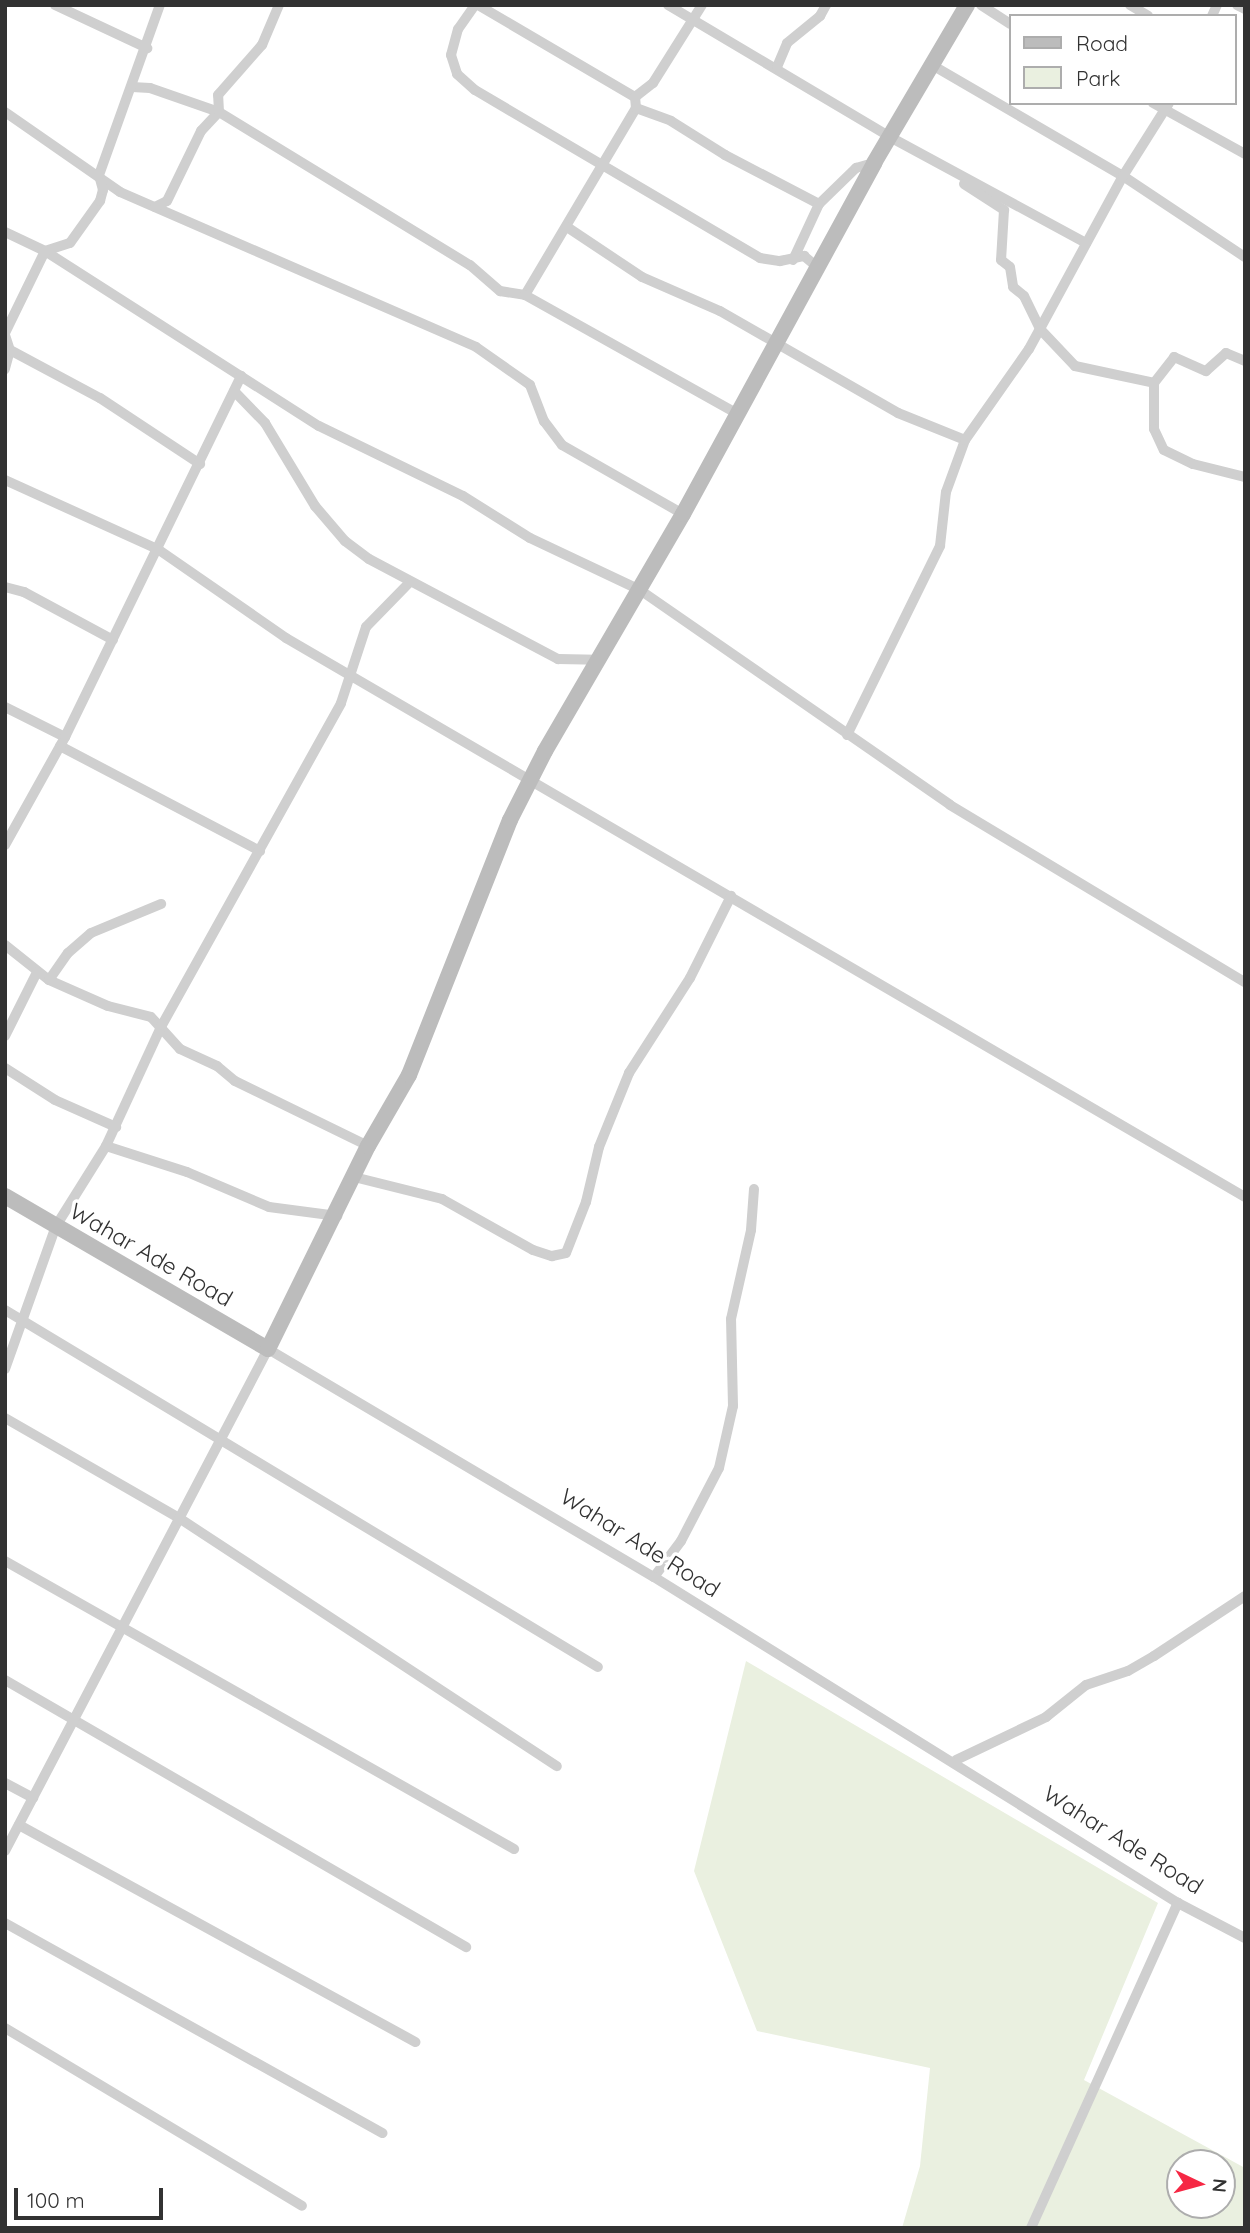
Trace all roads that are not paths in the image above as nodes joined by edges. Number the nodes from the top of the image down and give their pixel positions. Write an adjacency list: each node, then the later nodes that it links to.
1 (55, 5): 14 (street)
2 (160, 5): 14 (street)
3 (279, 5): 21 (street)
4 (477, 5): 18 (street); 25 (street)
5 (668, 5): 12 (street)
6 (702, 5): 12 (street)
7 (826, 5): 16 (street)
8 (967, 5): 15 (street)
9 (981, 5): 13 (street)
10 (1237, 5): 11 (street)
11 (1245, 9)
12 (694, 18): 16 (street); 18 (street)
13 (1009, 23)
14 (147, 48): 17 (street)
15 (932, 65): 22 (street); 28 (street)
16 (777, 66): 22 (street)
17 (132, 87): 21 (street); 27 (street)
18 (635, 102): 25 (street); 29 (street)
19 (1168, 107): 23 (street); 28 (street)
20 (5, 112): 27 (street)
21 (219, 112): 30 (street); 38 (street)
22 (890, 137): 24 (street); 26 (street)
23 (1245, 154)
24 (874, 163): 29 (street); 37 (street)
25 (601, 165): 31 (street); 36 (street)
26 (948, 168): 33 (street); 39 (street)
27 (99, 175): 30 (street); 34 (street)
28 (1123, 176): 33 (street); 35 (street)
29 (819, 204): 36 (street)
30 (155, 207): 53 (street)
31 (567, 227): 38 (street); 41 (street)
32 (5, 232): 34 (street)
33 (1086, 243): 39 (street)
34 (45, 251): 40 (street); 45 (street)
35 (1245, 257)
36 (793, 260): 37 (street)
37 (816, 266): 41 (street)
38 (526, 295): 48 (street)
39 (1040, 328): 46 (street); 49 (street)
40 (5, 334): 42 (street)
41 (776, 343): 48 (street); 49 (street)
42 (10, 350): 44 (street); 50 (street)
43 (1245, 361): 46 (street)
44 (5, 369)
45 (241, 376): 47 (street); 57 (street)
46 (1154, 383): 51 (street)
47 (234, 391): 50 (street); 55 (street)
48 (736, 413): 53 (street)
49 (965, 440): 62 (street)
50 (200, 464): 54 (street)
51 (1245, 477)
52 (5, 480): 54 (street)
53 (683, 514): 57 (street)
54 (159, 550): 58 (street); 60 (street)
55 (409, 583): 59 (street); 60 (street)
56 (5, 587): 58 (street)
57 (640, 590): 59 (street); 62 (street)
58 (113, 640): 63 (street)
59 (597, 660): 64 (street)
60 (349, 674): 64 (street); 66 (street)
61 (5, 707): 63 (street)
62 (846, 735): 72 (street)
63 (62, 741): 65 (street); 66 (street)
64 (529, 783): 67 (street); 78 (street)
65 (5, 845)
66 (260, 851): 73 (street)
67 (731, 896): 79 (street); 82 (street)
68 (161, 904): 71 (street)
69 (5, 945): 70 (street)
70 (37, 972): 71 (street); 74 (street)
71 (49, 980): 73 (street)
72 (1245, 982)
73 (162, 1025): 76 (street); 78 (street)
74 (5, 1036)
75 (5, 1068): 76 (street)
76 (116, 1127): 77 (street)
77 (106, 1146): 83 (street); 84 (street)
78 (368, 1146): 79 (street)
79 (354, 1177): 83 (street)
80 (754, 1189): 93 (street)
81 (5, 1196): 84 (street, Wahar Ade Road)
82 (1245, 1197)
83 (337, 1216): 87 (street)
84 (56, 1226): 86 (street); 87 (street, Wahar Ade Road)
85 (5, 1310): 86 (street)
86 (24, 1321): 88 (street); 90 (street)
87 (268, 1349): 90 (street); 93 (street, Wahar Ade Road)
88 (5, 1369)
89 (5, 1418): 91 (street)
90 (220, 1439): 91 (street); 96 (street)
91 (179, 1518): 95 (street); 100 (street)
92 (5, 1561): 95 (street)
93 (654, 1577): 99 (street, Wahar Ade Road)
94 (1245, 1596): 99 (street)
95 (122, 1627): 98 (street); 104 (street)
96 (598, 1667)
97 (5, 1680): 98 (street)
98 (75, 1718): 102 (street); 109 (street)
99 (956, 1760): 106 (street, Wahar Ade Road)
100 (557, 1766)
101 (5, 1783): 102 (street)
102 (33, 1798): 103 (street)
103 (19, 1825): 105 (street); 111 (street)
104 (514, 1849)
105 (5, 1852)
106 (1178, 1902): 108 (street, Wahar Ade Road); 114 (street)
107 (5, 1923): 112 (street)
108 (1245, 1938)
109 (466, 1947)
110 (5, 2028): 113 (street)
111 (416, 2042)
112 (382, 2133)
113 (302, 2206)
114 (1031, 2228)

